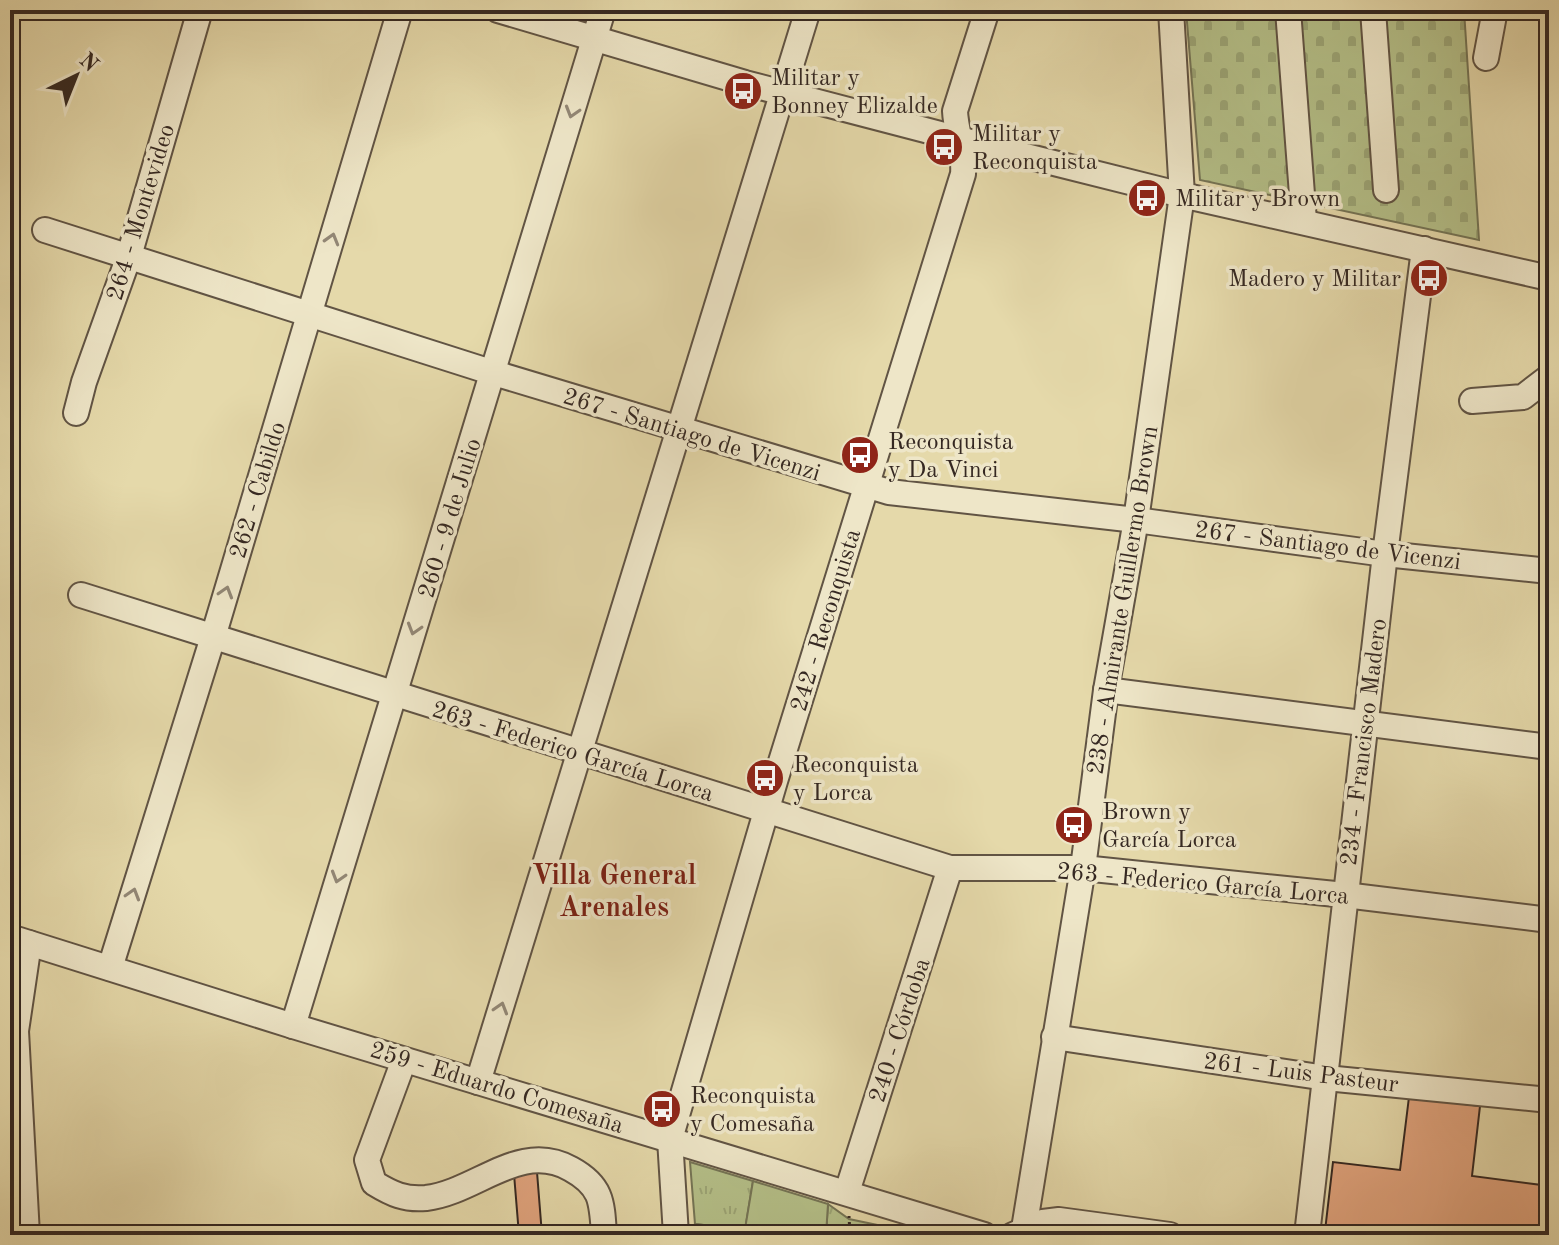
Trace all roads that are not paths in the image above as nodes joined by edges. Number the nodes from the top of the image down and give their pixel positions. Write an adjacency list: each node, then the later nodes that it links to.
1 (200, 10): 21 (street, 264 - Montevideo)
2 (400, 10): 23 (street, 262 - Cabildo, one-way to 2)
3 (498, 10): 12 (street)
4 (603, 10): 12 (street, 260 - 9 de Julio)
5 (808, 10): 14 (street)
6 (987, 10): 15 (street, 242 - Reconquista)
7 (1171, 10): 17 (street, 238 - Almirante Guillermo Brown)
8 (1288, 10): 9 (street); 18 (street)
9 (1302, 10)
10 (1373, 10): 16 (street)
11 (1495, 10): 13 (street)
12 (594, 38): 14 (street); 24 (street, 260 - 9 de Julio, one-way to 24)
13 (1486, 58)
14 (782, 93): 15 (street); 28 (street)
15 (960, 139): 17 (street); 29 (street, 242 - Reconquista)
16 (1386, 190)
17 (1182, 195): 18 (street); 30 (street, 238 - Almirante Guillermo Brown)
18 (1304, 221): 20 (street)
19 (45, 230): 21 (street, 267 - Santiago de Vicenzi)
20 (1424, 249): 22 (street); 31 (street, 234 - Francisco Madero)
21 (129, 256): 23 (street, 267 - Santiago de Vicenzi); 27 (street, 264 - Montevideo)
22 (1549, 278)
23 (310, 314): 24 (street, 267 - Santiago de Vicenzi); 34 (street, 262 - Cabildo, one-way to 23)
24 (494, 373): 28 (street, 267 - Santiago de Vicenzi); 36 (street, 260 - 9 de Julio, one-way to 36)
25 (1549, 377): 26 (street)
26 (1472, 401)
27 (76, 413)
28 (679, 431): 29 (street, 267 - Santiago de Vicenzi); 39 (street)
29 (865, 487): 30 (street, 267 - Santiago de Vicenzi); 40 (street, 242 - Reconquista)
30 (1136, 520): 31 (street, 267 - Santiago de Vicenzi); 35 (street, 238 - Almirante Guillermo Brown)
31 (1385, 554): 32 (street, 267 - Santiago de Vicenzi); 37 (street, 234 - Francisco Madero)
32 (1549, 571)
33 (81, 595): 34 (street, 263 - Federico García Lorca)
34 (213, 637): 36 (street, 263 - Federico García Lorca); 46 (street, 262 - Cabildo, one-way to 34)
35 (1106, 690): 37 (street); 42 (street, 238 - Almirante Guillermo Brown)
36 (394, 694): 39 (street, 263 - Federico García Lorca); 47 (street, 260 - 9 de Julio, one-way to 47)
37 (1365, 721): 38 (street); 43 (street, 234 - Francisco Madero)
38 (1549, 747)
39 (579, 753): 40 (street, 263 - Federico García Lorca); 51 (street, one-way to 39)
40 (767, 811): 41 (street, 263 - Federico García Lorca); 53 (street, 242 - Reconquista)
41 (950, 868): 42 (street, 263 - Federico García Lorca); 54 (street, 240 - Córdoba)
42 (1083, 868): 43 (street, 263 - Federico García Lorca); 48 (street, 238 - Almirante Guillermo Brown)
43 (1345, 895): 44 (street, 263 - Federico García Lorca); 50 (street, 234 - Francisco Madero)
44 (1549, 920)
45 (20, 940): 46 (street, 259 - Eduardo Comesaña); 56 (street)
46 (110, 968): 47 (street, 259 - Eduardo Comesaña)
47 (293, 1026): 49 (street, 259 - Eduardo Comesaña)
48 (1054, 1037): 50 (street, 261 - Luis Pasteur); 55 (street, 238 - Almirante Guillermo Brown)
49 (404, 1060): 51 (street, 259 - Eduardo Comesaña); 57 (street)
50 (1326, 1078): 52 (street, 261 - Luis Pasteur); 61 (street, 234 - Francisco Madero)
51 (478, 1082): 53 (street, 259 - Eduardo Comesaña)
52 (1549, 1100)
53 (670, 1139): 54 (street, 259 - Eduardo Comesaña); 58 (street, 242 - Reconquista)
54 (847, 1192): 59 (street, 259 - Eduardo Comesaña)
55 (1020, 1233): 60 (street)
56 (27, 1235)
57 (604, 1235)
58 (676, 1235)
59 (984, 1235)
60 (1170, 1235)
61 (1307, 1235)

